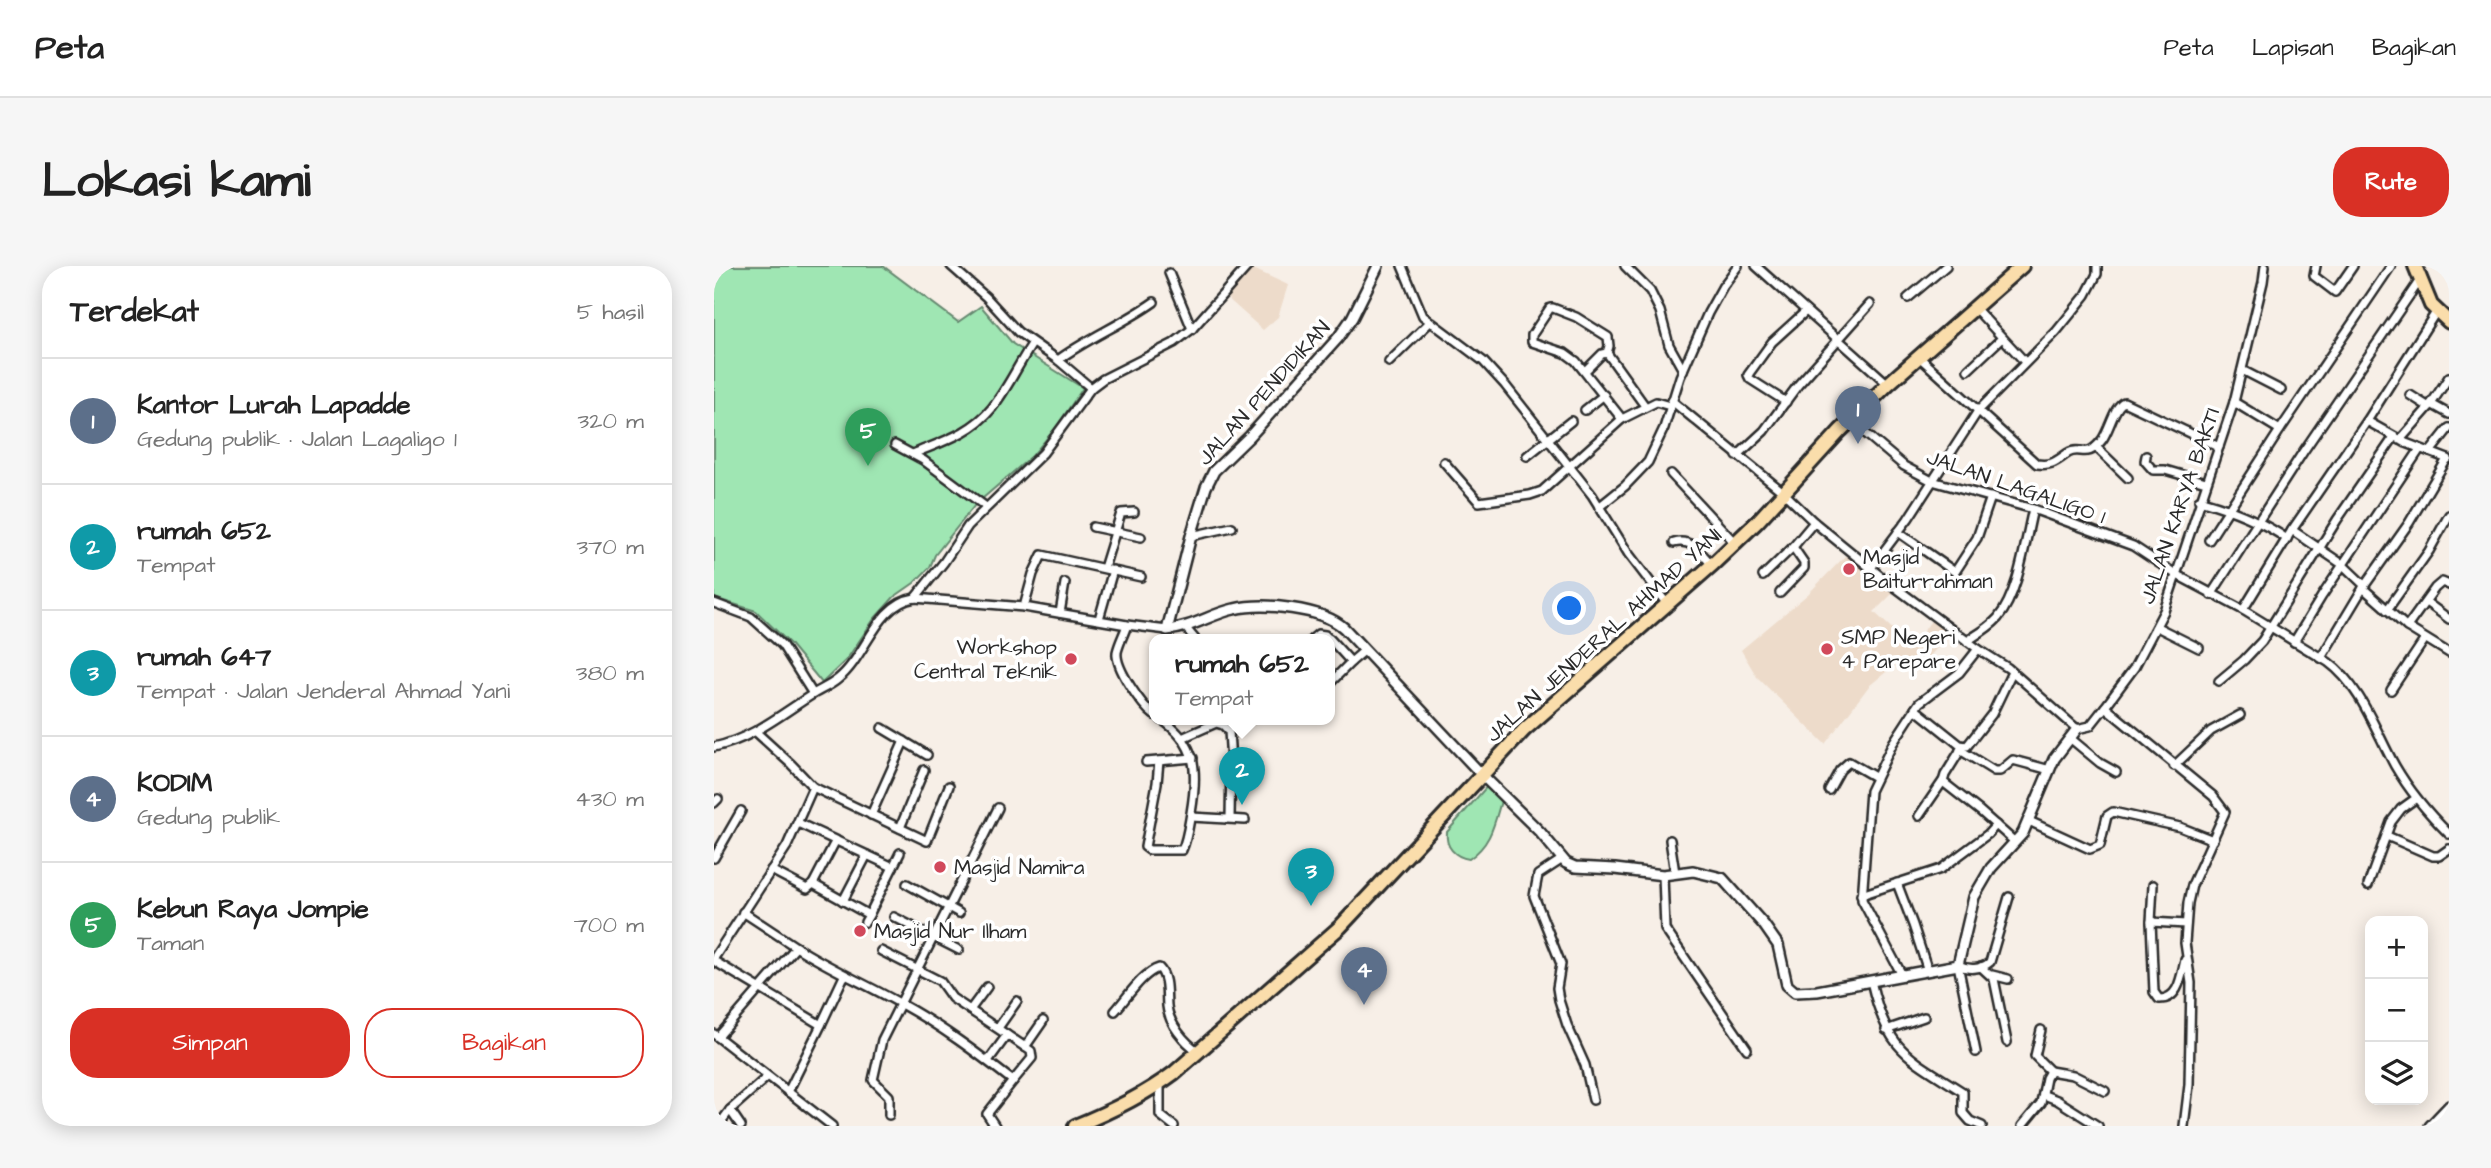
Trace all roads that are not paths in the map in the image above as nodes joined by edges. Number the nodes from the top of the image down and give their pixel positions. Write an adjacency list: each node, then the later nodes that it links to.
1 (951, 266): 29 (street)
2 (1248, 266): 26 (street)
3 (1378, 266): 93 (street, JALAN PENDIDIKAN)
4 (1402, 266): 24 (street)
5 (1625, 266): 35 (street)
6 (1738, 266): 35 (street)
7 (1756, 266): 22 (street)
8 (1946, 266): 18 (street)
9 (2022, 266): 21 (highway, JALAN JENDERAL AHMAD YANI)
10 (2097, 266): 34 (street)
11 (2264, 266): 37 (street, JALAN KARYA BAKTI)
12 (2316, 266): 13 (street)
13 (2353, 266)
14 (2391, 266): 58 (street)
15 (2415, 266): 17 (highway)
16 (1169, 273): 26 (street)
17 (2420, 281): 23 (highway); 86 (street)
18 (1908, 298)
19 (1154, 302): 32 (street)
20 (1870, 304): 27 (street)
21 (1973, 307): 28 (street); 31 (highway, JALAN JENDERAL AHMAD YANI)
22 (1806, 311): 27 (street); 45 (street)
23 (2436, 312): 25 (highway); 56 (street)
24 (1430, 322): 33 (street); 60 (street)
25 (2449, 322)
26 (1192, 329): 41 (street)
27 (1839, 338): 40 (street); 45 (street)
28 (2001, 339): 34 (street); 36 (street)
29 (1032, 344): 32 (street); 66 (street)
30 (1607, 353): 38 (street); 38 (street); 48 (street)
31 (1918, 356): 40 (highway, JALAN JENDERAL AHMAD YANI); 51 (street)
32 (1058, 360): 41 (street)
33 (1388, 362)
34 (2025, 362): 51 (street)
35 (1683, 370): 47 (street)
36 (1968, 370)
37 (2242, 370): 42 (street); 46 (street, JALAN KARYA BAKTI)
38 (1585, 371): 43 (street)
39 (2449, 377): 49 (street)
40 (1888, 384): 55 (highway, JALAN JENDERAL AHMAD YANI)
41 (1091, 388): 80 (street)
42 (2281, 390)
43 (1604, 395): 50 (street); 53 (street)
44 (2410, 395): 49 (street)
45 (1786, 402): 68 (street)
46 (2234, 402): 58 (street); 63 (street, JALAN KARYA BAKTI)
47 (1671, 403): 48 (street); 68 (street); 81 (street)
48 (1645, 406): 53 (street)
49 (2430, 406): 52 (street); 59 (street)
50 (1586, 410)
51 (1978, 411): 62 (street); 75 (street)
52 (2449, 414)
53 (1622, 419): 72 (street)
54 (1571, 421): 60 (street)
55 (1851, 421): 75 (street, JALAN LAGALIGO 1); 77 (highway, JALAN JENDERAL AHMAD YANI)
56 (2367, 421): 59 (street); 90 (street)
57 (2449, 429): 65 (street)
58 (2280, 430): 82 (street)
59 (2397, 439): 64 (street); 100 (street)
60 (1547, 441): 67 (street); 72 (street)
61 (895, 445): 66 (street)
62 (2096, 447): 63 (street); 74 (street)
63 (2219, 447): 76 (street, JALAN KARYA BAKTI)
64 (2420, 449): 65 (street); 101 (street)
65 (2430, 452): 70 (street)
66 (914, 454): 80 (street)
67 (1527, 456)
68 (1737, 456): 77 (street)
69 (2146, 456): 76 (street)
70 (2448, 459): 110 (street)
71 (1444, 462): 72 (street)
72 (1569, 466): 81 (street)
73 (1671, 474): 98 (street)
74 (2128, 478)
75 (1932, 481): 78 (street, JALAN LAGALIGO 1); 92 (street)
76 (2206, 482): 79 (street, JALAN KARYA BAKTI)
77 (1783, 492): 87 (street); 98 (highway, JALAN JENDERAL AHMAD YANI)
78 (1991, 497): 83 (street, JALAN LAGALIGO 1); 92 (street)
79 (2199, 500): 82 (street); 105 (street, JALAN KARYA BAKTI)
80 (986, 507): 113 (street)
81 (1599, 507): 116 (street)
82 (2229, 508): 86 (street); 96 (street)
83 (2033, 509): 105 (street, JALAN LAGALIGO 1); 131 (street)
84 (1134, 512): 91 (street)
85 (2449, 515): 119 (street)
86 (2258, 520): 95 (street); 112 (street)
87 (1814, 522): 99 (street); 103 (street)
88 (1093, 527): 91 (street)
89 (1232, 527): 93 (street)
90 (2292, 530): 95 (street); 100 (street)
91 (1115, 531): 94 (street); 104 (street)
92 (1898, 532): 103 (street)
93 (1191, 536): 128 (street, JALAN PENDIDIKAN)
94 (1141, 537)
95 (2287, 539): 118 (street)
96 (2209, 540)
97 (1674, 543): 102 (street)
98 (1735, 543): 102 (highway, JALAN JENDERAL AHMAD YANI)
99 (1793, 547): 106 (street); 111 (street)
100 (2318, 548): 101 (street); 124 (street)
101 (2342, 564): 110 (street); 132 (street)
102 (1712, 565): 116 (highway, JALAN JENDERAL AHMAD YANI)
103 (1871, 568): 131 (street)
104 (1109, 569): 107 (street); 117 (street); 122 (street)
105 (2177, 575): 112 (street, JALAN LAGALIGO 1); 126 (street, JALAN KARYA BAKTI)
106 (1763, 576)
107 (1141, 577)
108 (1065, 583): 120 (street)
109 (2449, 585): 114 (street)
110 (2363, 587): 119 (street); 138 (street)
111 (1780, 593)
112 (2211, 595): 118 (street, JALAN LAGALIGO 1)
113 (915, 598): 117 (street); 144 (street)
114 (2426, 602): 121 (street); 127 (street)
115 (714, 603): 144 (street)
116 (1667, 604): 168 (highway, JALAN JENDERAL AHMAD YANI)
117 (1024, 607): 120 (street)
118 (2243, 610): 124 (street, JALAN LAGALIGO 1)
119 (2387, 610): 127 (street)
120 (1060, 613): 122 (street)
121 (2449, 619)
122 (1099, 620): 123 (street)
123 (1127, 625): 128 (street); 147 (street)
124 (2271, 626): 132 (street, JALAN LAGALIGO 1); 142 (street)
125 (1185, 627): 128 (street); 129 (street); 136 (street)
126 (2157, 627): 134 (street); 145 (street, JALAN KARYA BAKTI)
127 (2407, 627): 130 (street)
128 (1167, 630)
129 (1191, 634)
130 (2425, 639): 137 (street); 143 (street)
131 (1967, 641): 135 (street)
132 (2294, 642): 138 (street, JALAN LAGALIGO 1)
133 (1335, 645): 139 (street)
134 (2199, 648)
135 (1978, 649): 140 (street); 146 (street)
136 (1364, 650): 139 (street); 168 (street)
137 (2449, 653)
138 (2321, 658): 174 (street, JALAN LAGALIGO 1)
139 (1351, 662): 141 (street)
140 (2012, 672): 153 (street); 159 (street)
141 (1335, 677)
142 (2220, 681)
143 (2391, 690)
144 (813, 694): 154 (street)
145 (2105, 707): 153 (street, JALAN KARYA BAKTI); 164 (street)
146 (1915, 709): 159 (street); 169 (street)
147 (1149, 710)
148 (2240, 715): 164 (street)
149 (1169, 725): 155 (street)
150 (1211, 725): 155 (street)
151 (1224, 725): 180 (street)
152 (882, 728): 157 (street)
153 (2077, 729): 156 (street)
154 (756, 732): 158 (street); 172 (street)
155 (1182, 738): 161 (street)
156 (2070, 738): 166 (street); 167 (street)
157 (904, 741): 160 (street); 177 (street)
158 (714, 747)
159 (1961, 747): 166 (street); 170 (street)
160 (927, 755)
161 (1193, 758): 162 (street); 179 (street)
162 (1159, 761): 163 (street); 179 (street)
163 (1146, 762)
164 (2174, 766): 190 (street)
165 (924, 770): 185 (street)
166 (2050, 770): 182 (street)
167 (2116, 772)
168 (1482, 775): 196 (street); 248 (highway, JALAN JENDERAL AHMAD YANI)
169 (1875, 777): 173 (street); 206 (street)
170 (1943, 781): 178 (street); 184 (street)
171 (949, 786): 185 (street)
172 (813, 788): 177 (street); 183 (street)
173 (1829, 790)
174 (2415, 799): 186 (street, JALAN LAGALIGO 1); 187 (street)
175 (998, 808): 209 (street)
176 (741, 811): 195 (street)
177 (871, 815): 185 (street)
178 (1919, 816)
179 (1191, 817): 180 (street)
180 (1230, 818): 181 (street)
181 (1245, 820)
182 (2029, 821): 190 (street); 191 (street)
183 (798, 823): 188 (street); 198 (street)
184 (1996, 825): 191 (street); 201 (street)
185 (900, 828)
186 (2449, 834)
187 (2387, 836): 192 (street); 205 (street)
188 (836, 840): 194 (street); 202 (street)
189 (1671, 840): 199 (street)
190 (2213, 840): 214 (street)
191 (2015, 842): 221 (street)
192 (2449, 849)
193 (900, 853): 197 (street)
194 (867, 855): 197 (street); 208 (street)
195 (714, 858)
196 (1561, 860): 200 (street); 257 (street)
197 (892, 867): 208 (street)
198 (771, 870): 202 (street); 210 (street)
199 (1675, 873): 200 (street); 229 (street)
200 (1663, 875): 246 (street)
201 (1896, 883): 206 (street); 224 (street)
202 (813, 884): 208 (street)
203 (907, 884): 209 (street)
204 (2153, 885): 213 (street)
205 (2368, 885)
206 (1861, 895): 226 (street)
207 (2009, 897): 222 (street)
208 (843, 901)
209 (947, 906): 211 (street); 215 (street)
210 (743, 912): 216 (street); 220 (street)
211 (959, 913)
212 (894, 917): 215 (street)
213 (2151, 922): 214 (street); 219 (street)
214 (2186, 925): 219 (street)
215 (932, 936): 217 (street); 223 (street)
216 (796, 947): 225 (street); 231 (street)
217 (959, 950)
218 (881, 951): 223 (street)
219 (2186, 956): 270 (street)
220 (714, 959): 231 (street)
221 (1958, 965): 222 (street); 224 (street); 247 (street)
222 (1981, 967): 227 (street)
223 (917, 968): 233 (street); 234 (street)
224 (1928, 971): 226 (street)
225 (844, 975): 233 (street); 238 (street)
226 (1902, 975): 229 (street)
227 (1992, 975): 228 (street); 244 (street)
228 (2008, 979)
229 (1871, 981): 240 (street)
230 (988, 987): 234 (street)
231 (759, 989): 238 (street); 242 (street)
232 (1017, 1001): 239 (street)
233 (900, 1003): 249 (street); 260 (street)
234 (970, 1010): 239 (street)
235 (1115, 1011): 248 (street)
236 (1924, 1017): 240 (street)
237 (1043, 1021): 245 (street)
238 (821, 1025): 255 (street)
239 (998, 1028): 243 (street)
240 (1886, 1030): 267 (street)
241 (2041, 1030): 250 (street)
242 (716, 1035): 251 (street)
243 (1007, 1035): 245 (street); 249 (street)
244 (2007, 1042)
245 (1025, 1047): 252 (street)
246 (1747, 1049)
247 (1976, 1052)
248 (1199, 1053): 253 (highway, JALAN JENDERAL AHMAD YANI)
249 (988, 1061): 252 (street)
250 (2050, 1071): 254 (street); 256 (street)
251 (767, 1077): 255 (street); 259 (street)
252 (1013, 1081): 264 (street)
253 (1160, 1084): 265 (highway, JALAN JENDERAL AHMAD YANI); 266 (street)
254 (2105, 1091)
255 (788, 1092): 263 (street)
256 (2044, 1095): 268 (street); 269 (street)
257 (1592, 1100)
258 (2449, 1105): 271 (street)
259 (730, 1110): 261 (street); 262 (street)
260 (888, 1115)
261 (718, 1126)
262 (741, 1126)
263 (832, 1126)
264 (995, 1126)
265 (1075, 1126)
266 (1174, 1126)
267 (1982, 1126)
268 (2022, 1126)
269 (2098, 1126)
270 (2184, 1126)
271 (2429, 1126)

